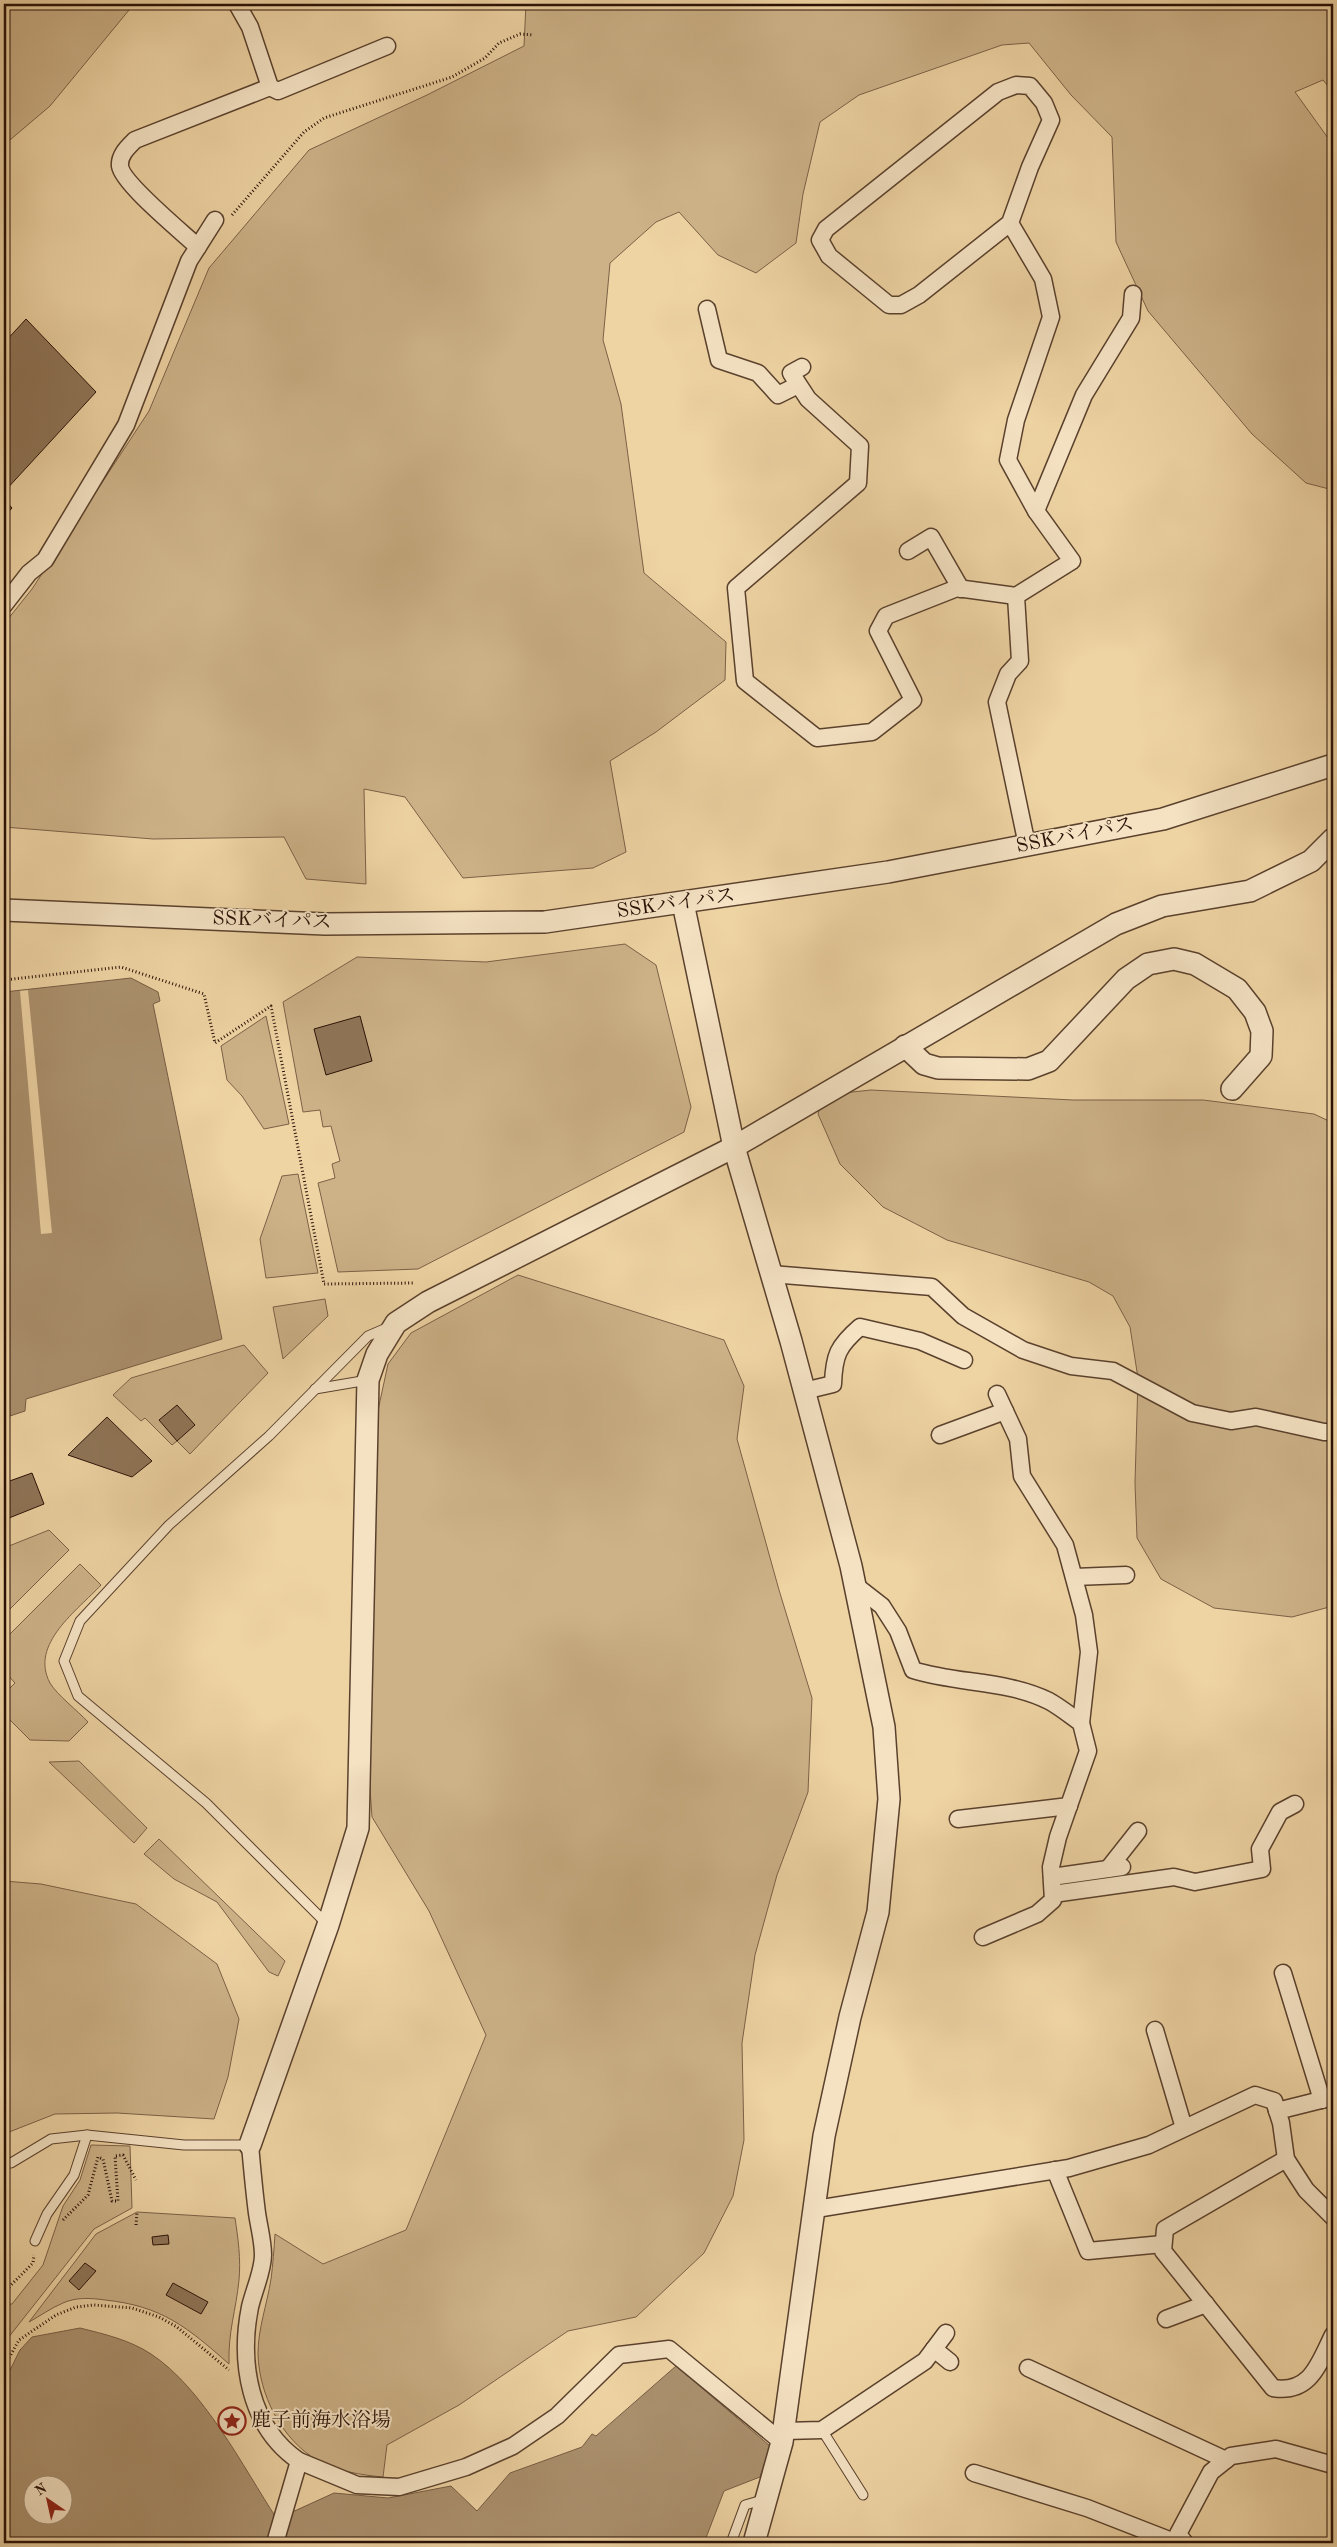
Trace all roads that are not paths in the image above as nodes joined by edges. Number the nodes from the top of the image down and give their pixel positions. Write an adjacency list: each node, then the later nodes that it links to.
1 (237, 4): 3 (street)
2 (387, 46): 3 (street)
3 (270, 87): 6 (street)
4 (214, 222): 6 (street)
5 (1010, 223): 5 (street); 11 (street)
6 (198, 246): 15 (street)
7 (1134, 294): 11 (street)
8 (707, 309): 10 (street)
9 (802, 366): 10 (street)
10 (798, 385): 13 (street)
11 (1036, 511): 14 (street)
12 (908, 551): 13 (street)
13 (961, 589): 14 (street)
14 (1016, 596): 18 (street)
15 (4, 605)
16 (1333, 764): 18 (street, SSKバイパス)
17 (1333, 839): 21 (street)
18 (1027, 846): 19 (street, SSKバイパス)
19 (683, 904): 20 (street, SSKバイパス); 23 (street)
20 (4, 910)
21 (905, 1046): 22 (street); 23 (street)
22 (1232, 1089)
23 (734, 1147): 24 (street); 25 (street)
24 (771, 1274): 29 (street); 32 (street)
25 (396, 1324): 27 (street); 28 (lane)
26 (964, 1360): 29 (street)
27 (368, 1380): 28 (lane); 44 (street)
28 (315, 1389): 44 (lane)
29 (804, 1391): 36 (street)
30 (997, 1394): 31 (street)
31 (1005, 1411): 33 (street); 35 (street)
32 (1333, 1432)
33 (940, 1435)
34 (1126, 1575): 35 (street)
35 (1074, 1577): 37 (street)
36 (855, 1585): 37 (street); 56 (street)
37 (1081, 1723): 39 (street)
38 (1295, 1804): 43 (street)
39 (1069, 1806): 40 (street); 42 (street)
40 (958, 1819)
41 (1138, 1831): 42 (street)
42 (1052, 1878): 43 (street)
43 (1053, 1894): 45 (street)
44 (328, 1924): 52 (street)
45 (983, 1937)
46 (1283, 1974): 48 (street)
47 (1155, 2030): 50 (street)
48 (1328, 2098): 49 (street)
49 (1277, 2111): 50 (street); 53 (street)
50 (1184, 2128): 55 (street)
51 (87, 2135): 52 (lane); 54 (lane); 58 (lane)
52 (250, 2144): 70 (street)
53 (1286, 2159): 57 (street); 59 (street)
54 (4, 2162)
55 (1055, 2170): 56 (street); 59 (street)
56 (816, 2209): 68 (street)
57 (1333, 2217)
58 (35, 2241)
59 (1163, 2244): 60 (street)
60 (1206, 2304): 61 (street); 63 (street)
61 (1166, 2319)
62 (946, 2333): 64 (street)
63 (1333, 2335)
64 (934, 2349): 65 (street); 67 (street)
65 (950, 2362)
66 (1028, 2368): 69 (street)
67 (822, 2430): 68 (street); 73 (lane)
68 (783, 2436): 70 (street); 74 (street)
69 (1226, 2460): 71 (street); 79 (street)
70 (299, 2461): 75 (street)
71 (1333, 2465)
72 (974, 2473): 78 (street)
73 (863, 2496)
74 (766, 2499): 76 (lane); 77 (street)
75 (275, 2543)
76 (731, 2543)
77 (754, 2543)
78 (1177, 2543)
79 (1185, 2543)

